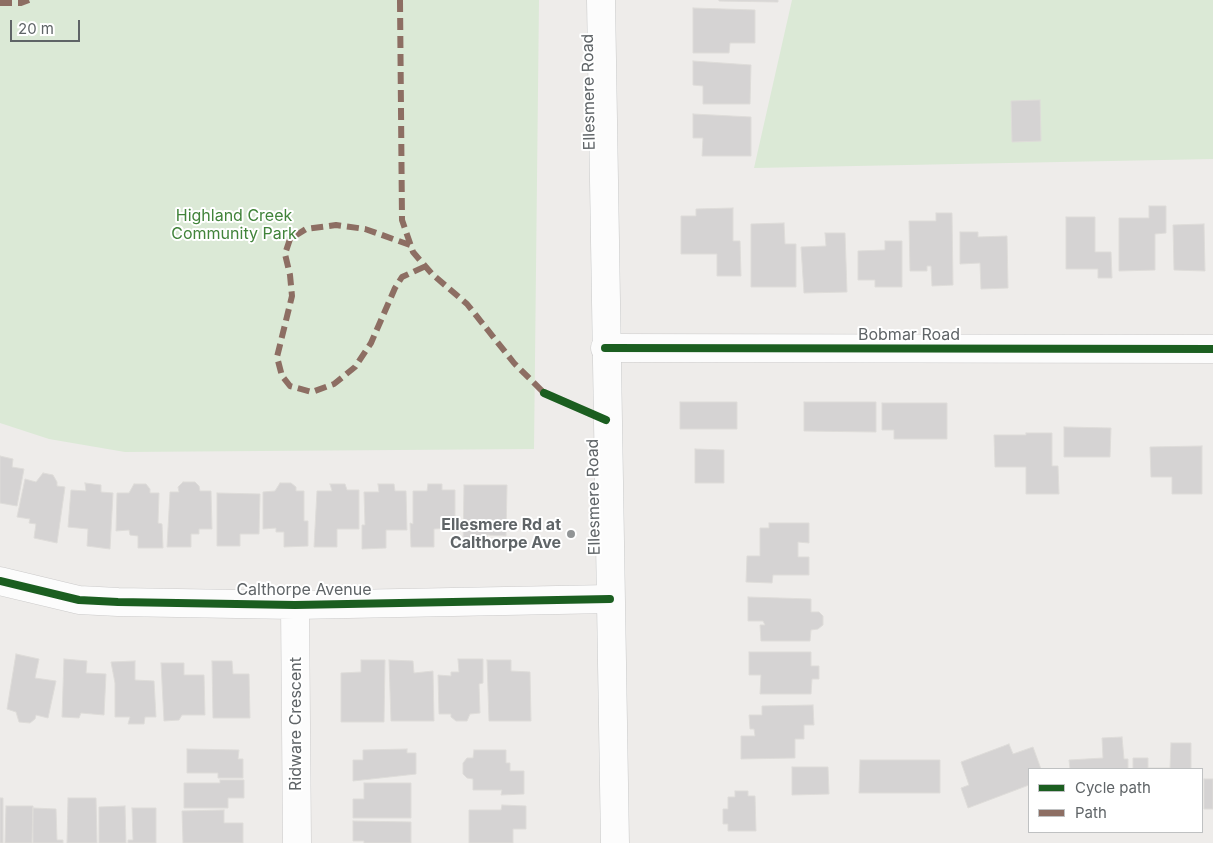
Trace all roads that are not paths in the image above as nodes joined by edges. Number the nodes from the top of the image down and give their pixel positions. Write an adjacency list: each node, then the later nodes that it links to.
1 (601, 0): 2 (street, Ellesmere Road)
2 (605, 348): 3 (street, Bobmar Road); 5 (street, Ellesmere Road)
3 (1213, 349)
4 (0, 581): 6 (street, Calthorpe Avenue)
5 (610, 599): 6 (street, Calthorpe Avenue); 8 (street, Ellesmere Road)
6 (295, 605): 7 (street, Ridware Crescent)
7 (297, 843)
8 (615, 843)

